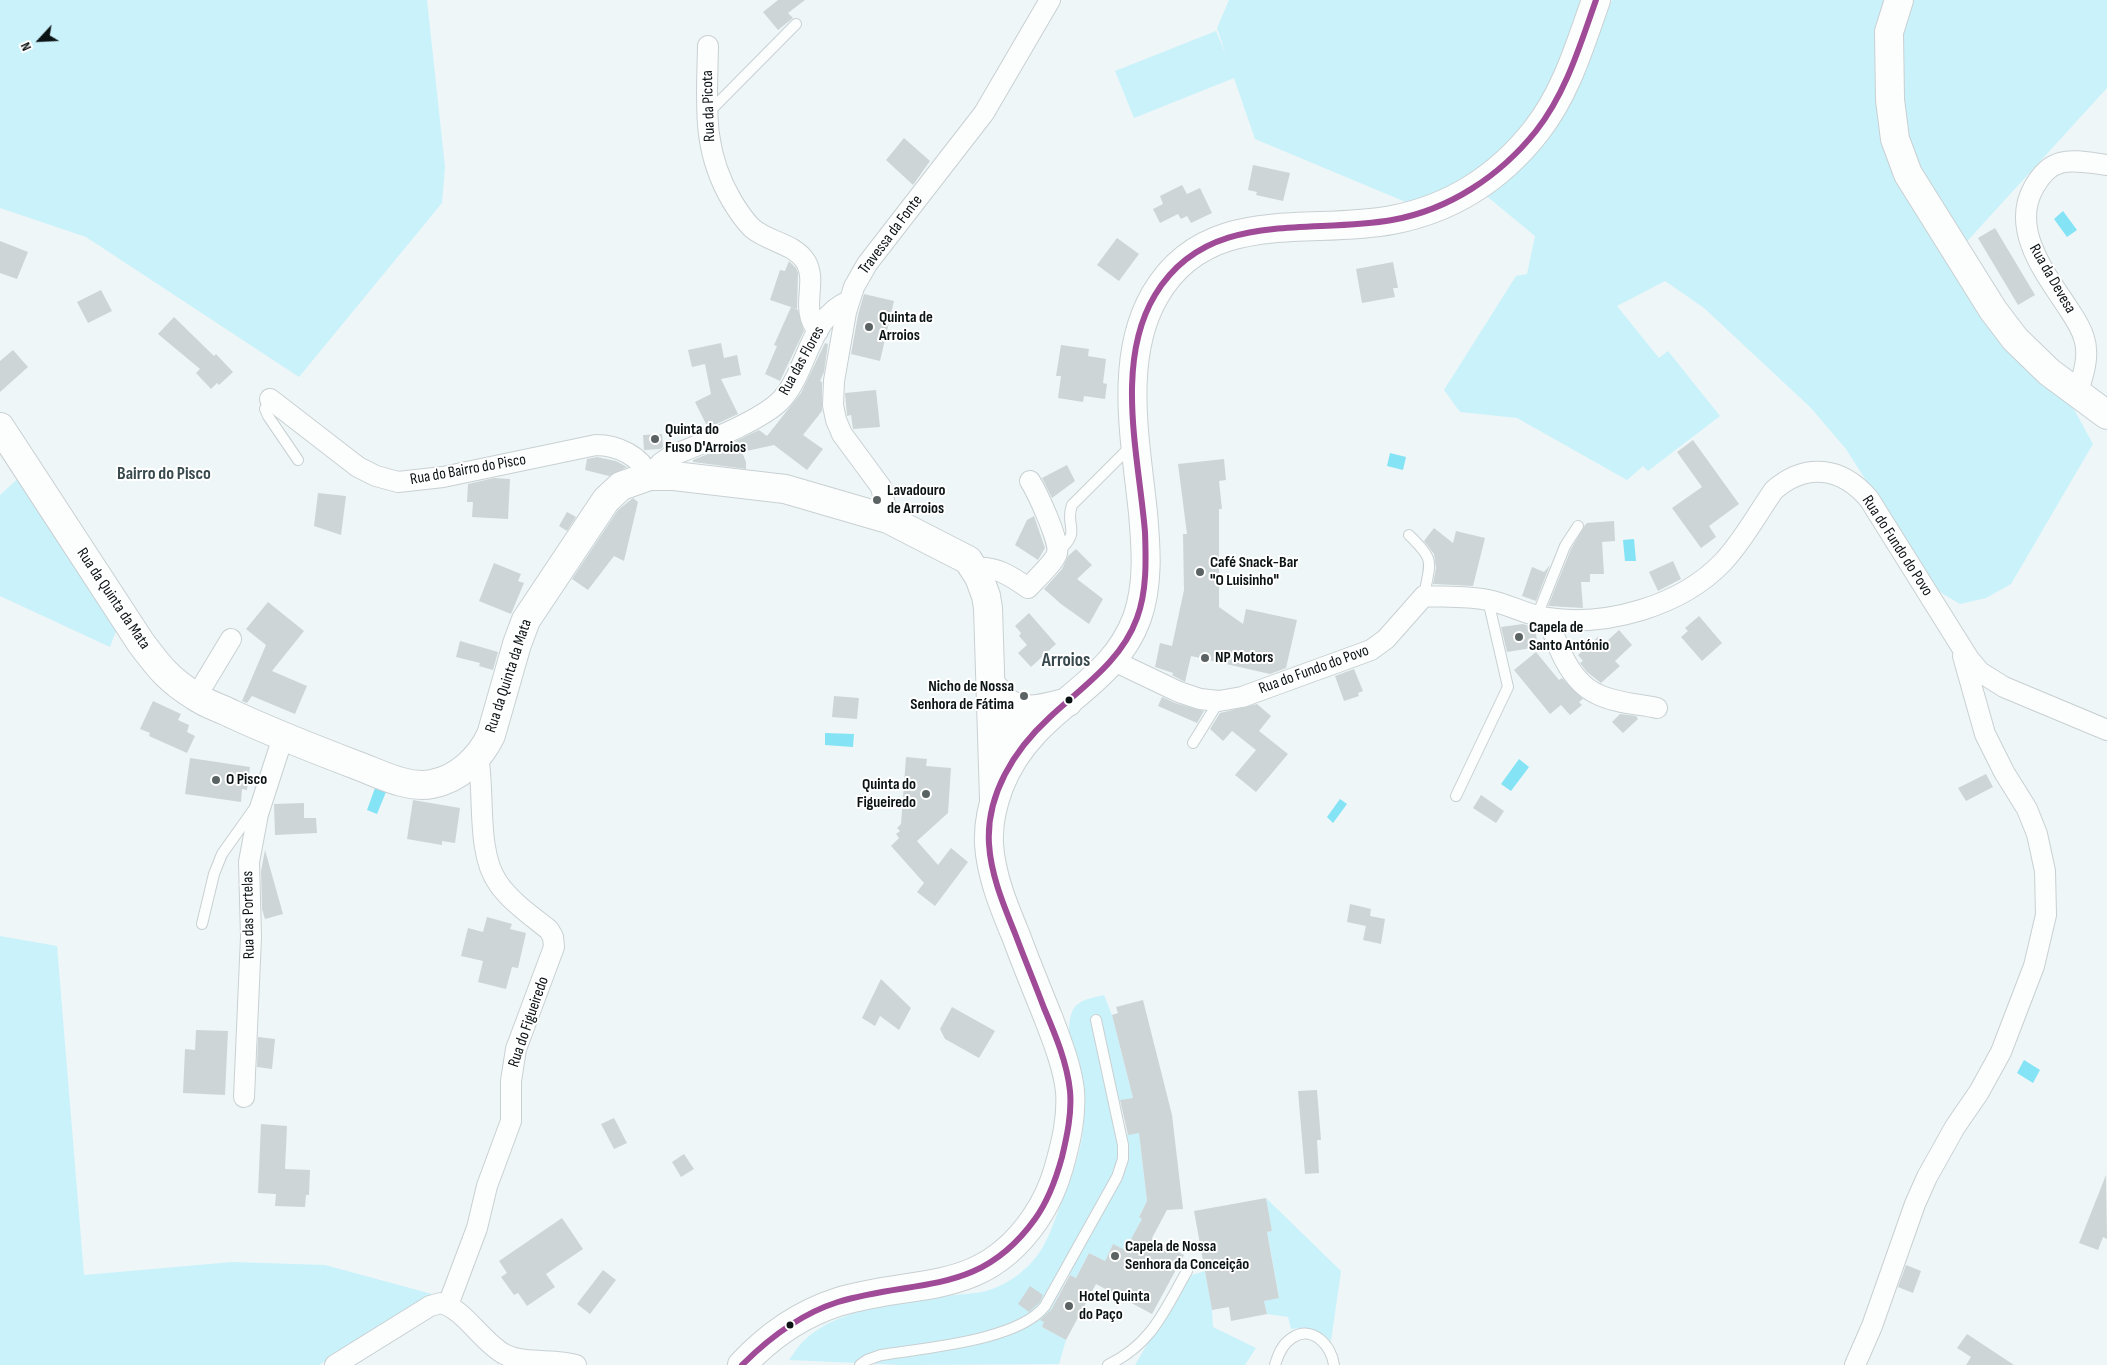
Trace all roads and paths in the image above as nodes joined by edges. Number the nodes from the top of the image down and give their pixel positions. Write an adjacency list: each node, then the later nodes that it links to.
1 (1050, 0): 8 (street, Travessa da Fonte)
2 (1596, 0): 14 (street)
3 (1899, 0): 10 (street)
4 (796, 24): 6 (lane)
5 (708, 46): 6 (street, Rua da Picota)
6 (707, 114): 9 (street, Rua da Picota)
7 (2107, 164): 10 (street, Rua da Devesa)
8 (849, 300): 9 (street, Rua das Flores); 18 (street, Travessa da Fonte)
9 (818, 331): 16 (street, Rua das Flores)
10 (2072, 390): 12 (street)
11 (270, 399): 15 (lane); 16 (street, Rua do Bairro do Pisco)
12 (2105, 414)
13 (0, 427): 30 (street, Rua da Quinta da Mata)
14 (1136, 441): 21 (lane); 28 (street)
15 (298, 460)
16 (649, 476): 18 (street, Rua da Quinta da Mata); 38 (street, Rua da Quinta da Mata)
17 (1030, 481): 21 (street)
18 (888, 519): 22 (street, Rua da Quinta da Mata)
19 (1578, 526): 25 (lane)
20 (1409, 535): 23 (lane)
21 (1057, 553): 22 (street)
22 (975, 568): 29 (street, Rua da Quinta da Mata)
23 (1424, 596): 24 (street, Rua do Fundo do Povo); 31 (street, Rua do Fundo do Povo)
24 (1488, 600): 25 (street, Rua do Fundo do Povo); 39 (lane)
25 (1542, 617): 27 (street, Rua do Fundo do Povo); 33 (street)
26 (232, 639): 30 (street)
27 (1960, 644): 34 (street, Rua do Fundo do Povo); 54 (street)
28 (1112, 660): 31 (street, Rua do Fundo do Povo); 32 (street)
29 (992, 690): 32 (street); 37 (street); 41 (street, Rua da Quinta da Mata)
30 (196, 697): 35 (street, Rua da Quinta da Mata)
31 (1219, 701): 36 (lane)
32 (1068, 702): 37 (street)
33 (1658, 708)
34 (2107, 730)
35 (283, 737): 38 (street, Rua da Quinta da Mata); 40 (street, Rua das Portelas)
36 (1193, 743)
37 (1022, 745): 41 (street)
38 (478, 756): 46 (street, Rua do Figueiredo)
39 (1456, 796)
40 (263, 798): 42 (lane); 44 (street, Rua das Portelas)
41 (994, 799): 49 (street)
42 (202, 924)
43 (1096, 1020): 50 (lane)
44 (244, 1097)
45 (1187, 1270): 51 (lane)
46 (448, 1305): 47 (street); 48 (street)
47 (335, 1365)
48 (576, 1365)
49 (742, 1365)
50 (860, 1365)
51 (1108, 1365)
52 (1275, 1365): 53 (lane)
53 (1334, 1365)
54 (1855, 1365)

